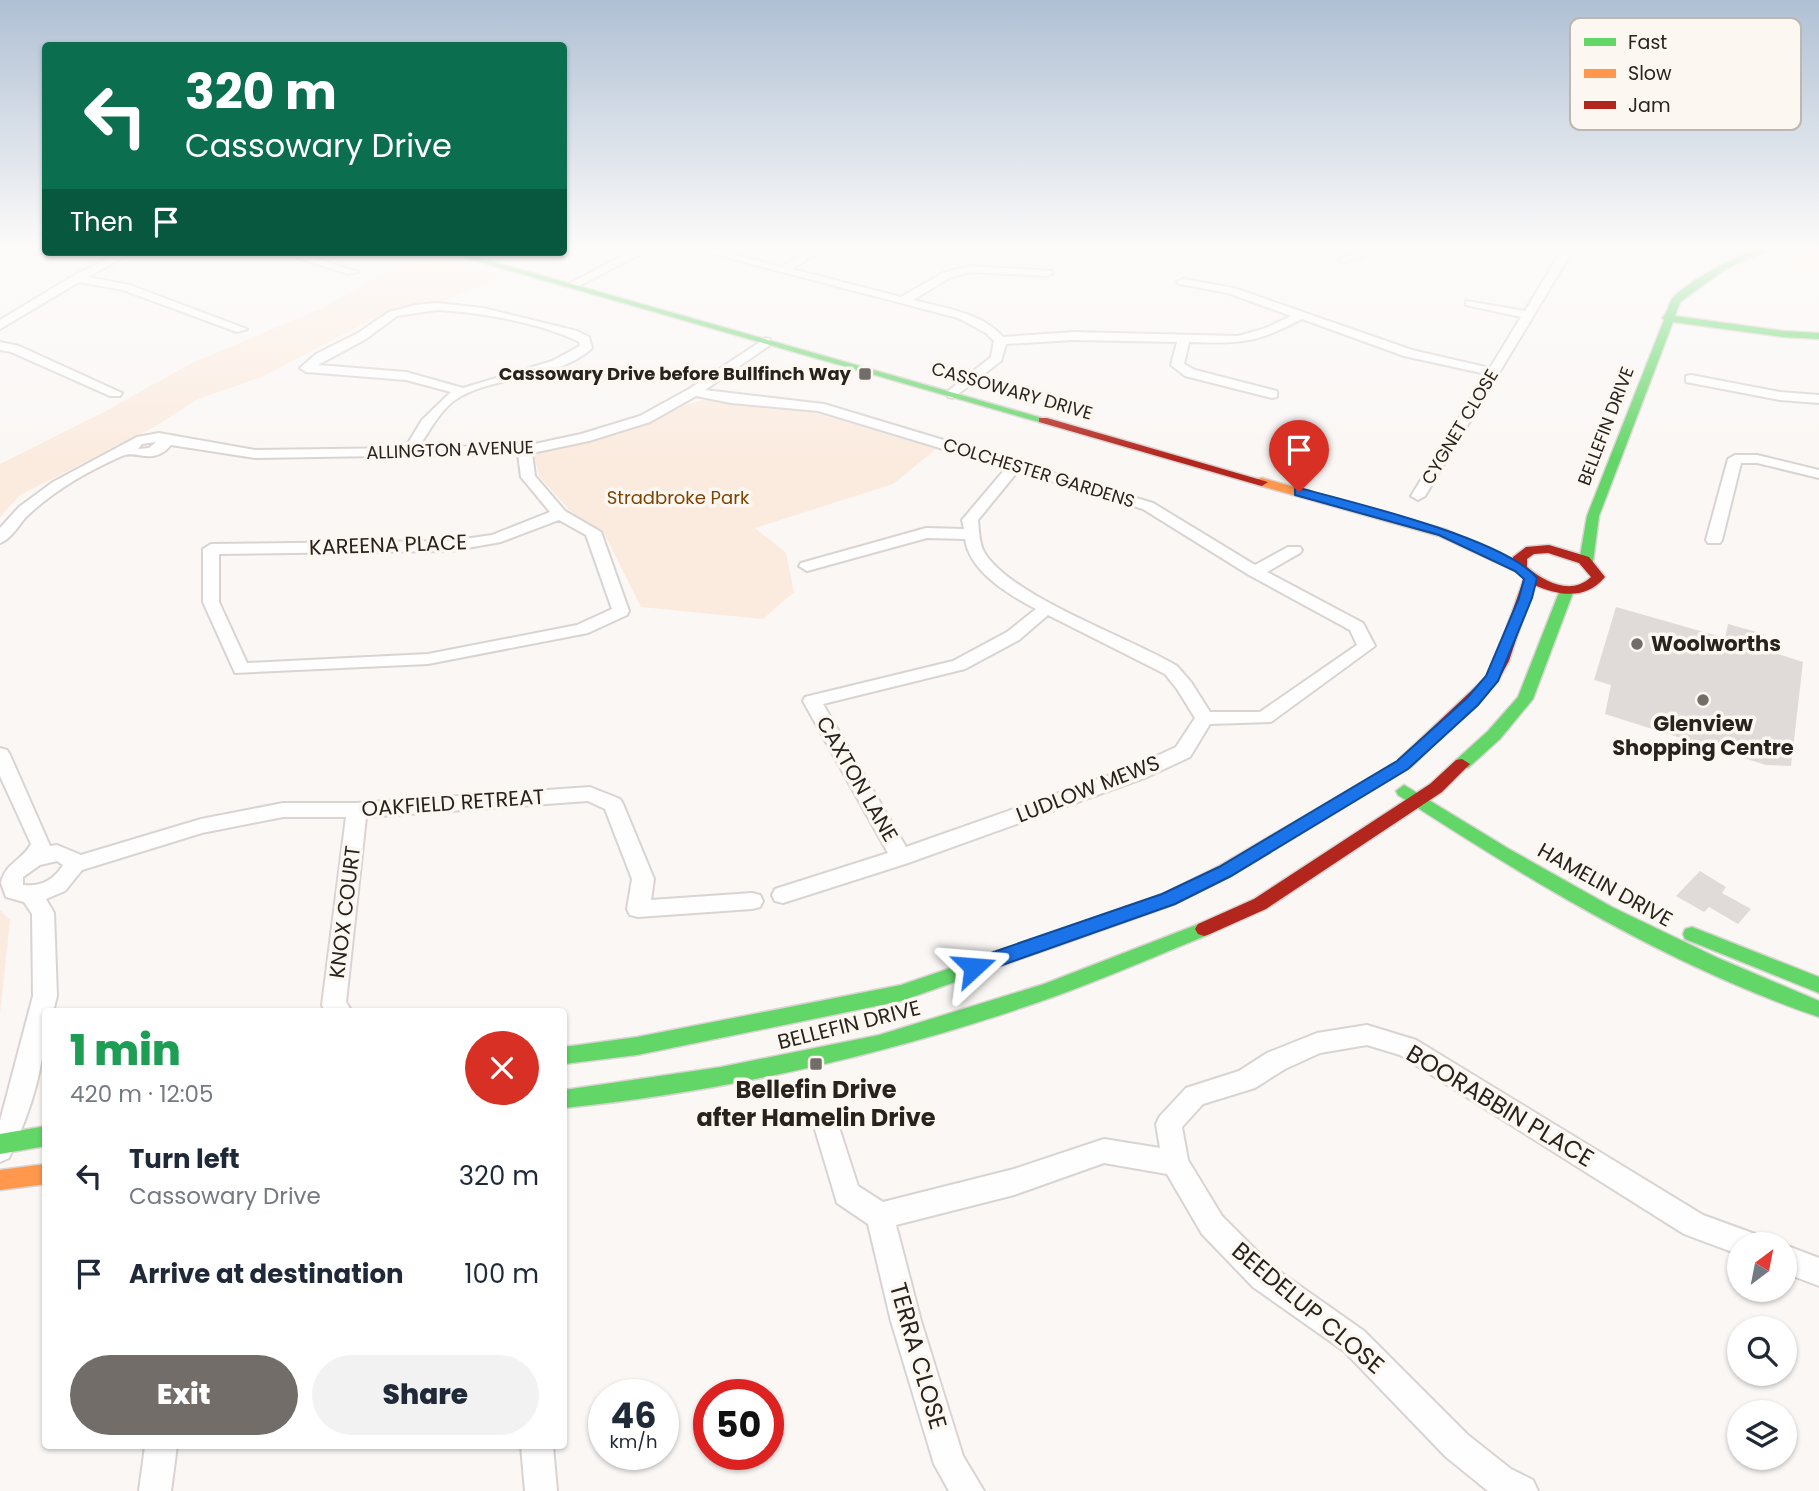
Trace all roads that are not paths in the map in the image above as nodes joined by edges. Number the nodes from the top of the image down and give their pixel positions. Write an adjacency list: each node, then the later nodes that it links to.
1 (216, 320): 11 (street)
2 (385, 320): 19 (street)
3 (513, 320): 19 (street)
4 (688, 320): 15 (main road, CASSOWARY DRIVE)
5 (969, 320): 14 (street)
6 (1292, 320): 13 (street)
7 (1314, 320): 17 (street)
8 (1525, 320): 17 (street, CYGNET CLOSE)
9 (1667, 320): 31 (main road, BELLEFIN DRIVE)
10 (1698, 320): 12 (main road)
11 (242, 329)
12 (1819, 336)
13 (1184, 340): 14 (street); 23 (street)
14 (1000, 341): 22 (street)
15 (766, 342): 20 (street, ALLINGTON AVENUE); 22 (main road, CASSOWARY DRIVE)
16 (0, 346): 21 (street)
17 (1493, 372): 29 (street, CYGNET CLOSE)
18 (1691, 379): 24 (street)
19 (462, 392): 26 (street)
20 (694, 392): 25 (street, ALLINGTON AVENUE); 27 (street, COLCHESTER GARDENS)
21 (115, 393)
22 (953, 394): 32 (main road, CASSOWARY DRIVE)
23 (1272, 394)
24 (1819, 399)
25 (525, 450): 26 (street, ALLINGTON AVENUE); 30 (street)
26 (409, 452): 34 (street, ALLINGTON AVENUE)
27 (1015, 466): 33 (street); 41 (street, COLCHESTER GARDENS)
28 (1819, 474): 35 (street)
29 (1418, 496)
30 (560, 514): 30 (street, KAREENA PLACE)
31 (1592, 516): 36 (main road, BELLEFIN DRIVE); 39 (main road, BELLEFIN DRIVE)
32 (1443, 533): 38 (main road, CASSOWARY DRIVE); 42 (main road, CASSOWARY DRIVE)
33 (972, 534): 40 (street); 44 (street)
34 (0, 538)
35 (1714, 540)
36 (1560, 541): 38 (main road, CASSOWARY DRIVE); 39 (main road)
37 (1294, 550): 41 (street)
38 (1531, 550): 42 (main road, BELLEFIN DRIVE)
39 (1586, 562): 43 (main road, BELLEFIN DRIVE)
40 (807, 566)
41 (1255, 572): 45 (street, COLCHESTER GARDENS)
42 (1525, 573): 43 (main road, CASSOWARY DRIVE); 48 (main road, BELLEFIN DRIVE)
43 (1567, 590): 48 (main road, BELLEFIN DRIVE)
44 (1048, 607): 45 (street); 51 (street, CAXTON LANE)
45 (1204, 718): 51 (street, LUDLOW MEWS)
46 (0, 755): 52 (street)
47 (1383, 776): 48 (main road, BELLEFIN DRIVE); 49 (main road, HAMELIN DRIVE); 63 (main road, BELLEFIN DRIVE)
48 (1425, 780): 49 (main road, BELLEFIN DRIVE)
49 (1418, 800): 62 (main road, HAMELIN DRIVE); 65 (main road, BELLEFIN DRIVE)
50 (357, 810): 53 (street, OAKFIELD RETREAT); 56 (street, OAKFIELD RETREAT); 61 (street, KNOX COURT)
51 (901, 857): 55 (street, LUDLOW MEWS)
52 (34, 858): 53 (street); 54 (street)
53 (74, 864): 54 (street)
54 (31, 895): 59 (street)
55 (783, 895)
56 (752, 901)
57 (1672, 925): 58 (main road, HAMELIN DRIVE)
58 (1819, 985)
59 (42, 1008)
60 (42, 1008): 68 (street)
61 (337, 1008)
62 (1819, 1009)
63 (567, 1056)
64 (1246, 1080): 69 (street, BEEDELUP CLOSE); 74 (street, BOORABBIN PLACE)
65 (567, 1099)
66 (827, 1126): 73 (street)
67 (42, 1137): 68 (main road)
68 (1, 1146)
69 (1175, 1163): 72 (street); 82 (street, BEEDELUP CLOSE)
70 (42, 1175): 71 (main road)
71 (0, 1181)
72 (1014, 1182): 73 (street)
73 (880, 1216): 81 (street, TERRA CLOSE)
74 (1727, 1237)
75 (1797, 1264): 76 (street)
76 (1819, 1272)
77 (161, 1449): 79 (street)
78 (537, 1449): 80 (street)
79 (155, 1491)
80 (541, 1491)
81 (968, 1491)
82 (1522, 1491)

